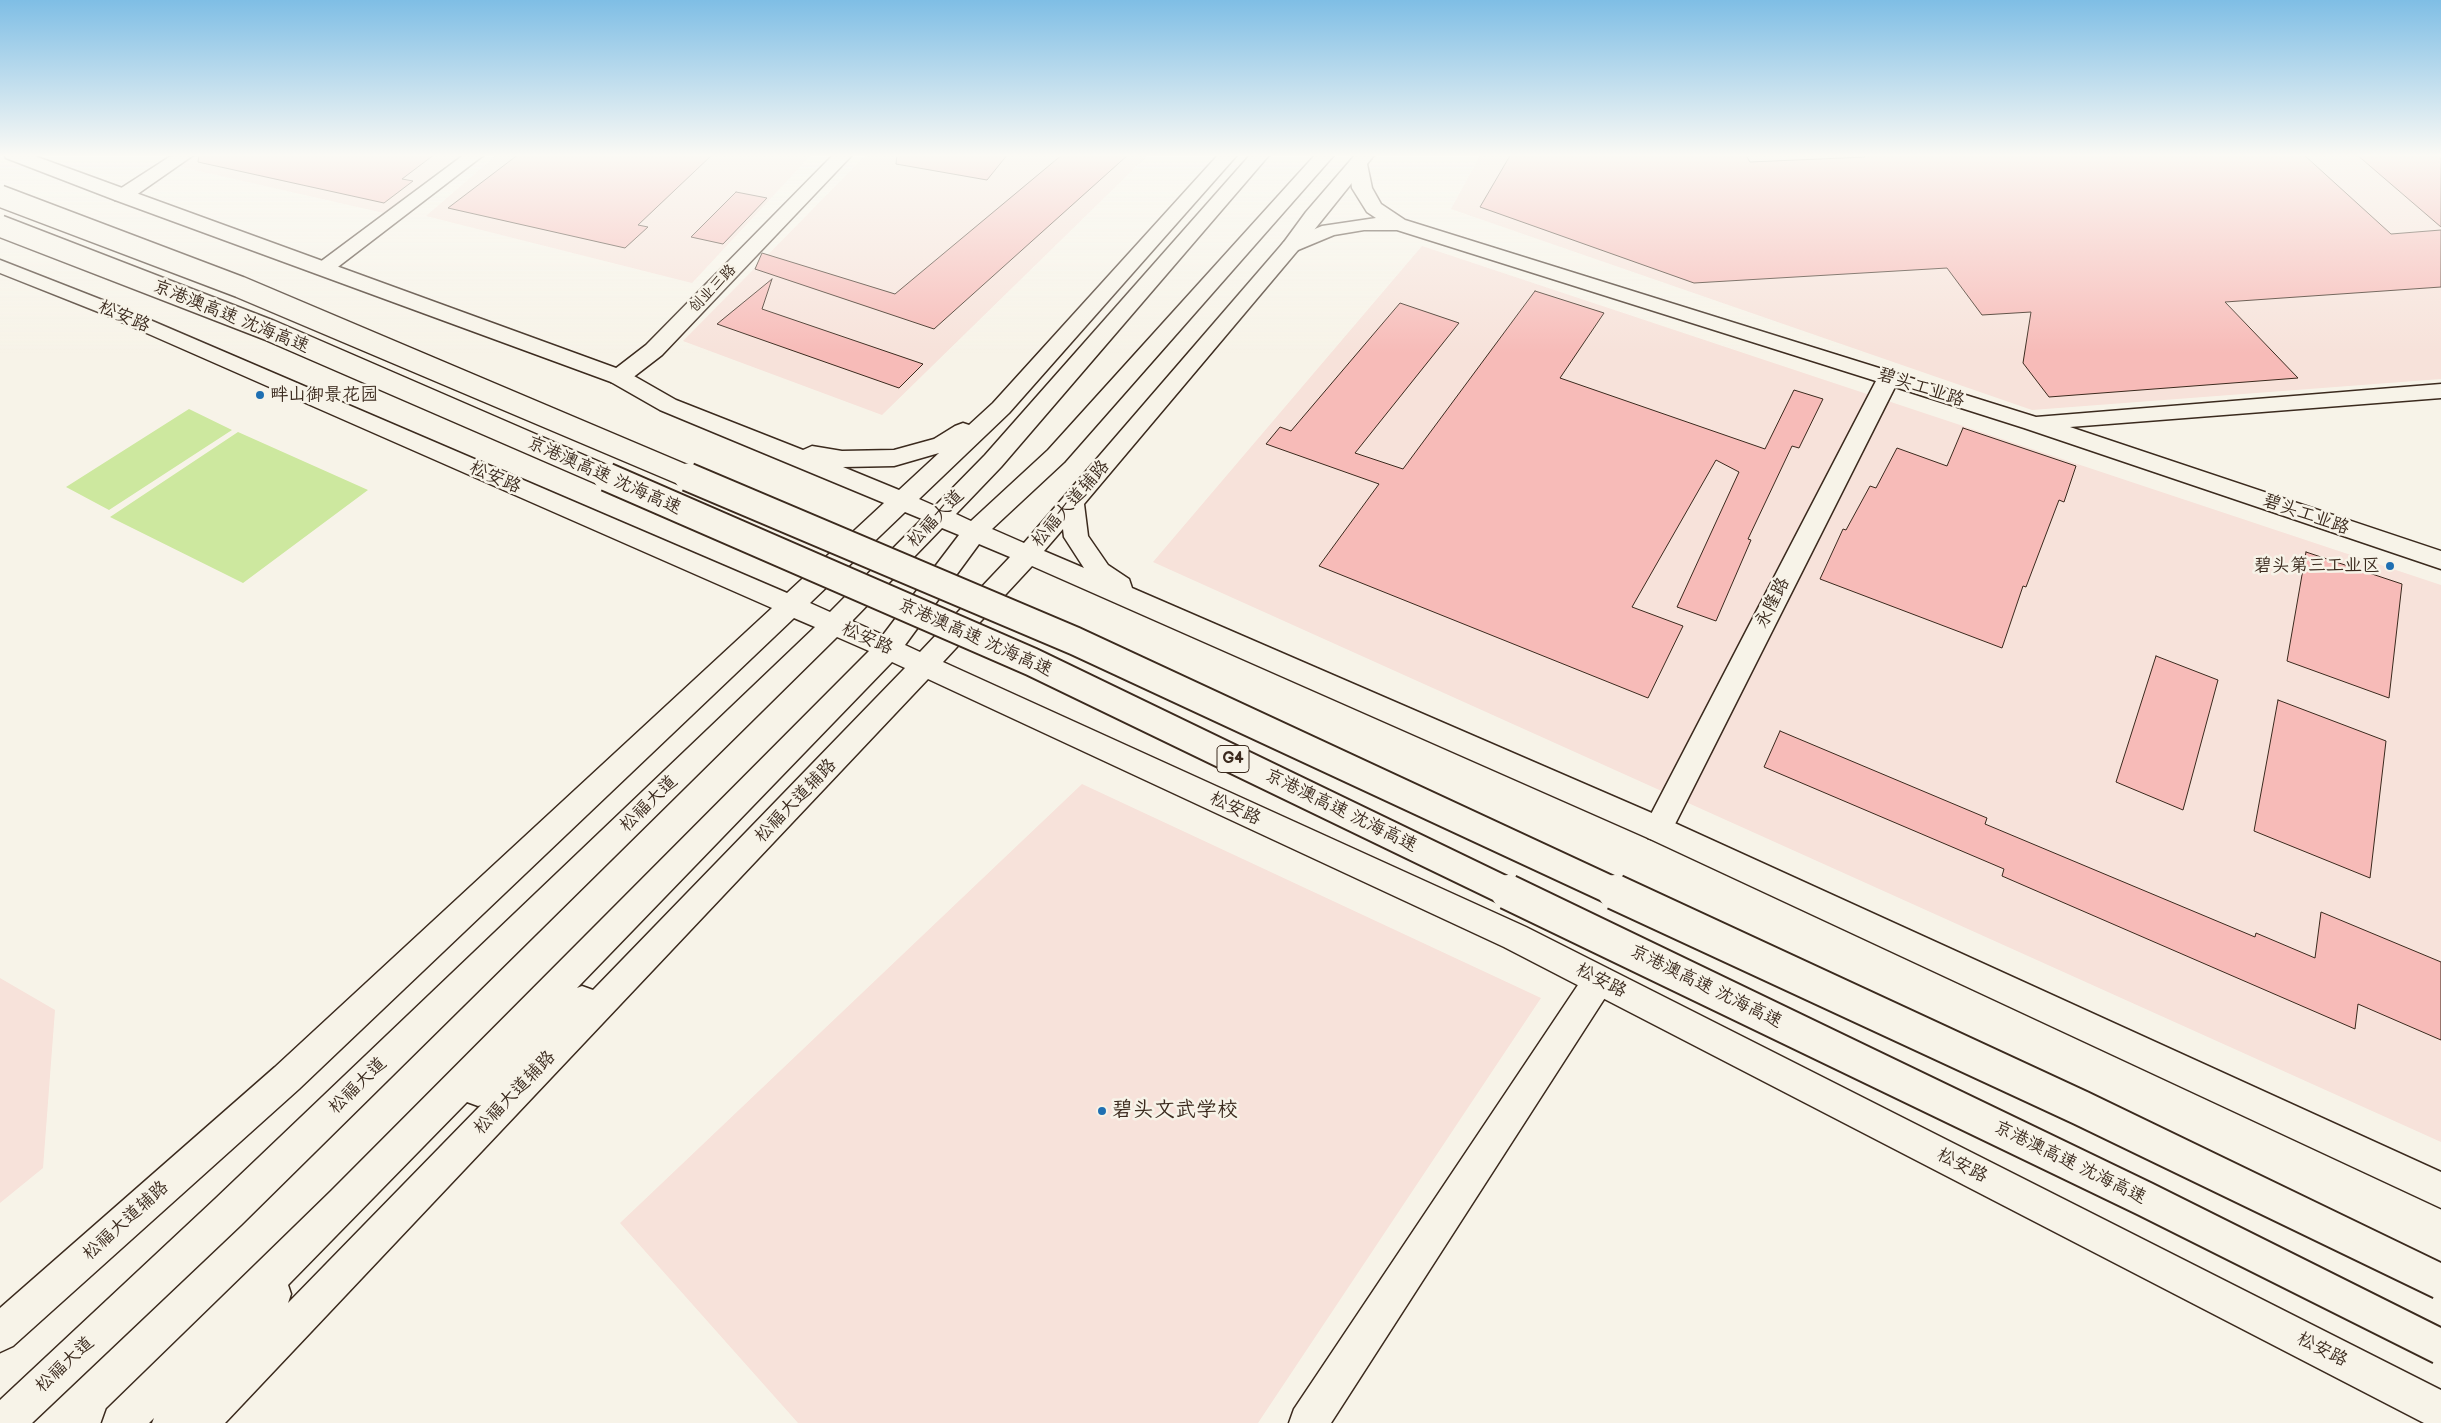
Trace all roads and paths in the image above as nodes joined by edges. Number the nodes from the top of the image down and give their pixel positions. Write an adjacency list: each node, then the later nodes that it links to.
1 (64, 220): 41 (main road, 京港澳高速 沈海高速 / G4, bridge)
2 (189, 220): 16 (main road)
3 (388, 220): 16 (main road)
4 (780, 220): 19 (main road, 创业三路)
5 (1178, 220): 18 (main road, 松福大道辅路)
6 (1188, 220): 18 (main road, 松福大道辅路)
7 (1190, 220): 17 (main road, 松福大道辅路)
8 (1196, 220): 17 (main road, 松福大道)
9 (1267, 220): 28 (main road, 松福大道)
10 (1310, 220): 14 (main road, 松福大道辅路)
11 (1393, 220): 12 (main road)
12 (1398, 224): 14 (main road); 20 (main road, 碧头工业路)
13 (0, 226): 43 (main road, 京港澳高速 沈海高速 / G4, bridge)
14 (1292, 246): 26 (main road, 松福大道辅路)
15 (0, 266): 32 (main road, 松安路)
16 (323, 269): 19 (main road)
17 (1143, 289): 27 (main road, 松福大道)
18 (1096, 300): 22 (main road, 松福大道辅路)
19 (619, 377): 24 (main road)
20 (1889, 377): 23 (main road, 碧头工业路); 36 (main road, 永隆路)
21 (2441, 392): 23 (main road)
22 (1001, 408): 24 (main road); 25 (main road, 松福大道辅路)
23 (2032, 423): 30 (main road, 碧头工业路)
24 (781, 450): 25 (main road)
25 (901, 501): 27 (main road); 32 (main road, 松福大道辅路)
26 (1072, 501): 29 (main road, 松福大道辅路); 31 (main road)
27 (938, 517): 28 (main road); 33 (main road, 松福大道)
28 (974, 532): 29 (main road); 34 (main road, 松福大道)
29 (1028, 554): 31 (main road); 35 (main road, 松福大道辅路)
30 (2441, 560)
31 (1143, 604): 36 (main road)
32 (789, 605): 33 (main road, 松安路); 42 (main road, 松福大道辅路)
33 (834, 624): 34 (main road, 松安路); 45 (main road, 松福大道)
34 (888, 649): 35 (main road, 松安路); 40 (main road, 松福大道)
35 (922, 666): 37 (main road, 松福大道辅路); 38 (main road, 松安路)
36 (1658, 829): 39 (main road)
37 (701, 899): 40 (main road); 48 (main road, 松福大道辅路)
38 (1599, 980): 44 (main road, 松安路); 49 (main road)
39 (2441, 1190)
40 (344, 1204): 46 (main road, 松福大道); 47 (main road)
41 (2441, 1282)
42 (0, 1333)
43 (2441, 1347)
44 (2441, 1411)
45 (4, 1423)
46 (121, 1423)
47 (171, 1423)
48 (198, 1423)
49 (1308, 1423)

